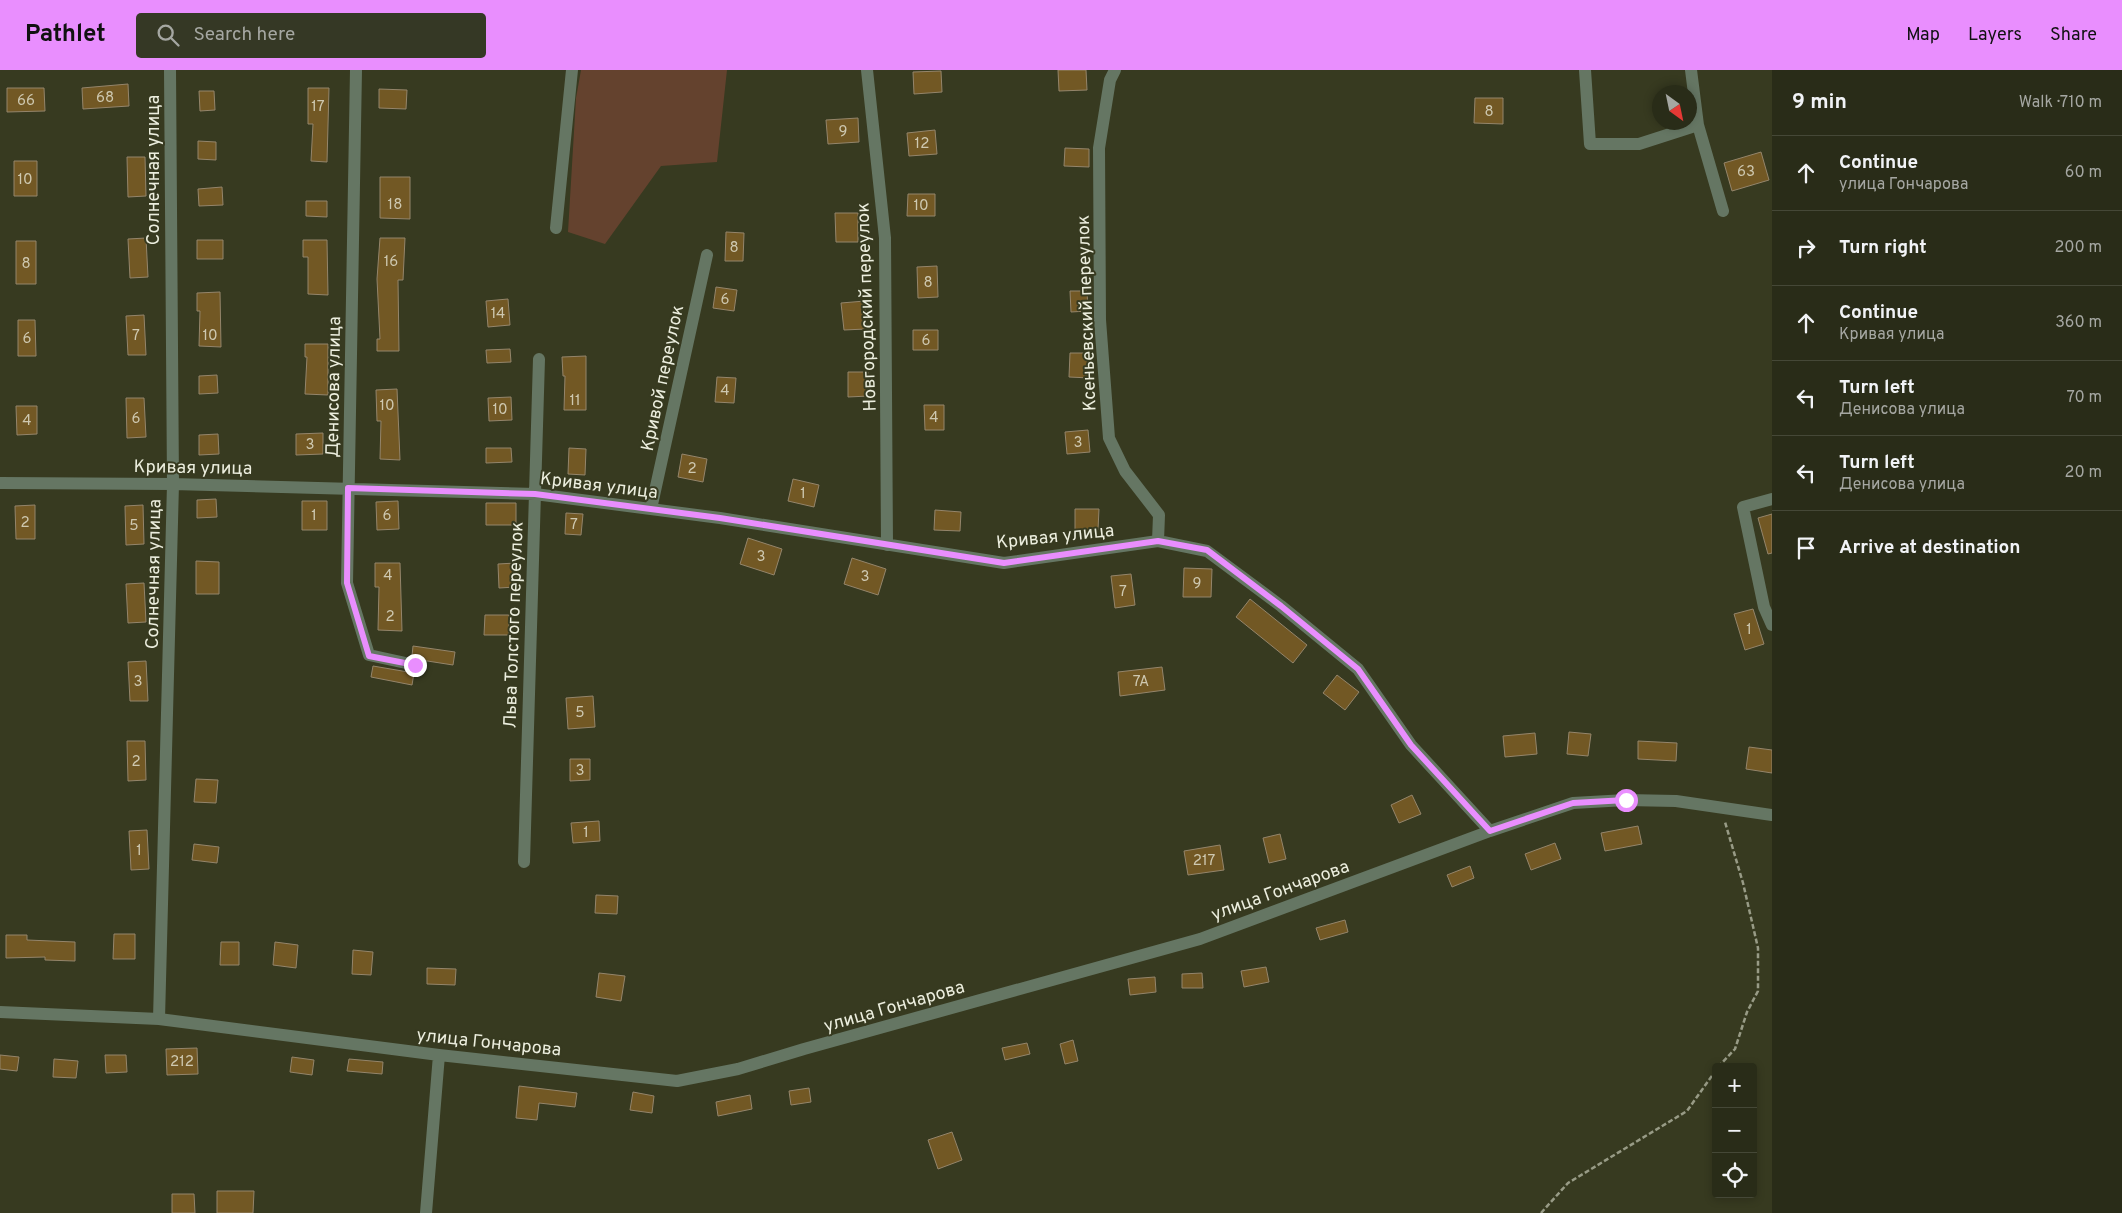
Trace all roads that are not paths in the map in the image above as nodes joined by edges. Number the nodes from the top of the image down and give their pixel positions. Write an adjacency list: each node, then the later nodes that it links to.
1 (170, 70): 14 (street, Солнечная улица)
2 (356, 70): 15 (street, Денисова улица)
3 (572, 70): 10 (street)
4 (867, 70): 20 (street, Новгородский переулок)
5 (1115, 70): 19 (street, Ксеньевский переулок)
6 (1585, 70): 8 (street)
7 (1691, 70): 8 (street)
8 (1698, 125): 9 (street)
9 (1723, 212)
10 (556, 228)
11 (707, 255): 18 (street, Кривой переулок)
12 (539, 359): 16 (street, Льва Толстого переулок)
13 (0, 483): 14 (street, Кривая улица)
14 (173, 484): 15 (street, Кривая улица); 27 (street, Солнечная улица)
15 (348, 488): 16 (street, Кривая улица); 22 (street, Денисова улица)
16 (535, 494): 18 (street, Кривая улица); 25 (street, Льва Толстого переулок)
17 (1772, 499): 21 (street)
18 (651, 509): 20 (street, Кривая улица)
19 (1158, 541): 20 (street, Кривая улица); 24 (street, Кривая улица)
20 (887, 544)
21 (1772, 625)
22 (415, 665)
23 (1772, 815): 24 (street, улица Гончарова)
24 (1490, 831): 28 (street, улица Гончарова)
25 (524, 862)
26 (0, 1012): 27 (street, улица Гончарова)
27 (159, 1019): 28 (street, улица Гончарова)
28 (439, 1055): 29 (street)
29 (426, 1213)

